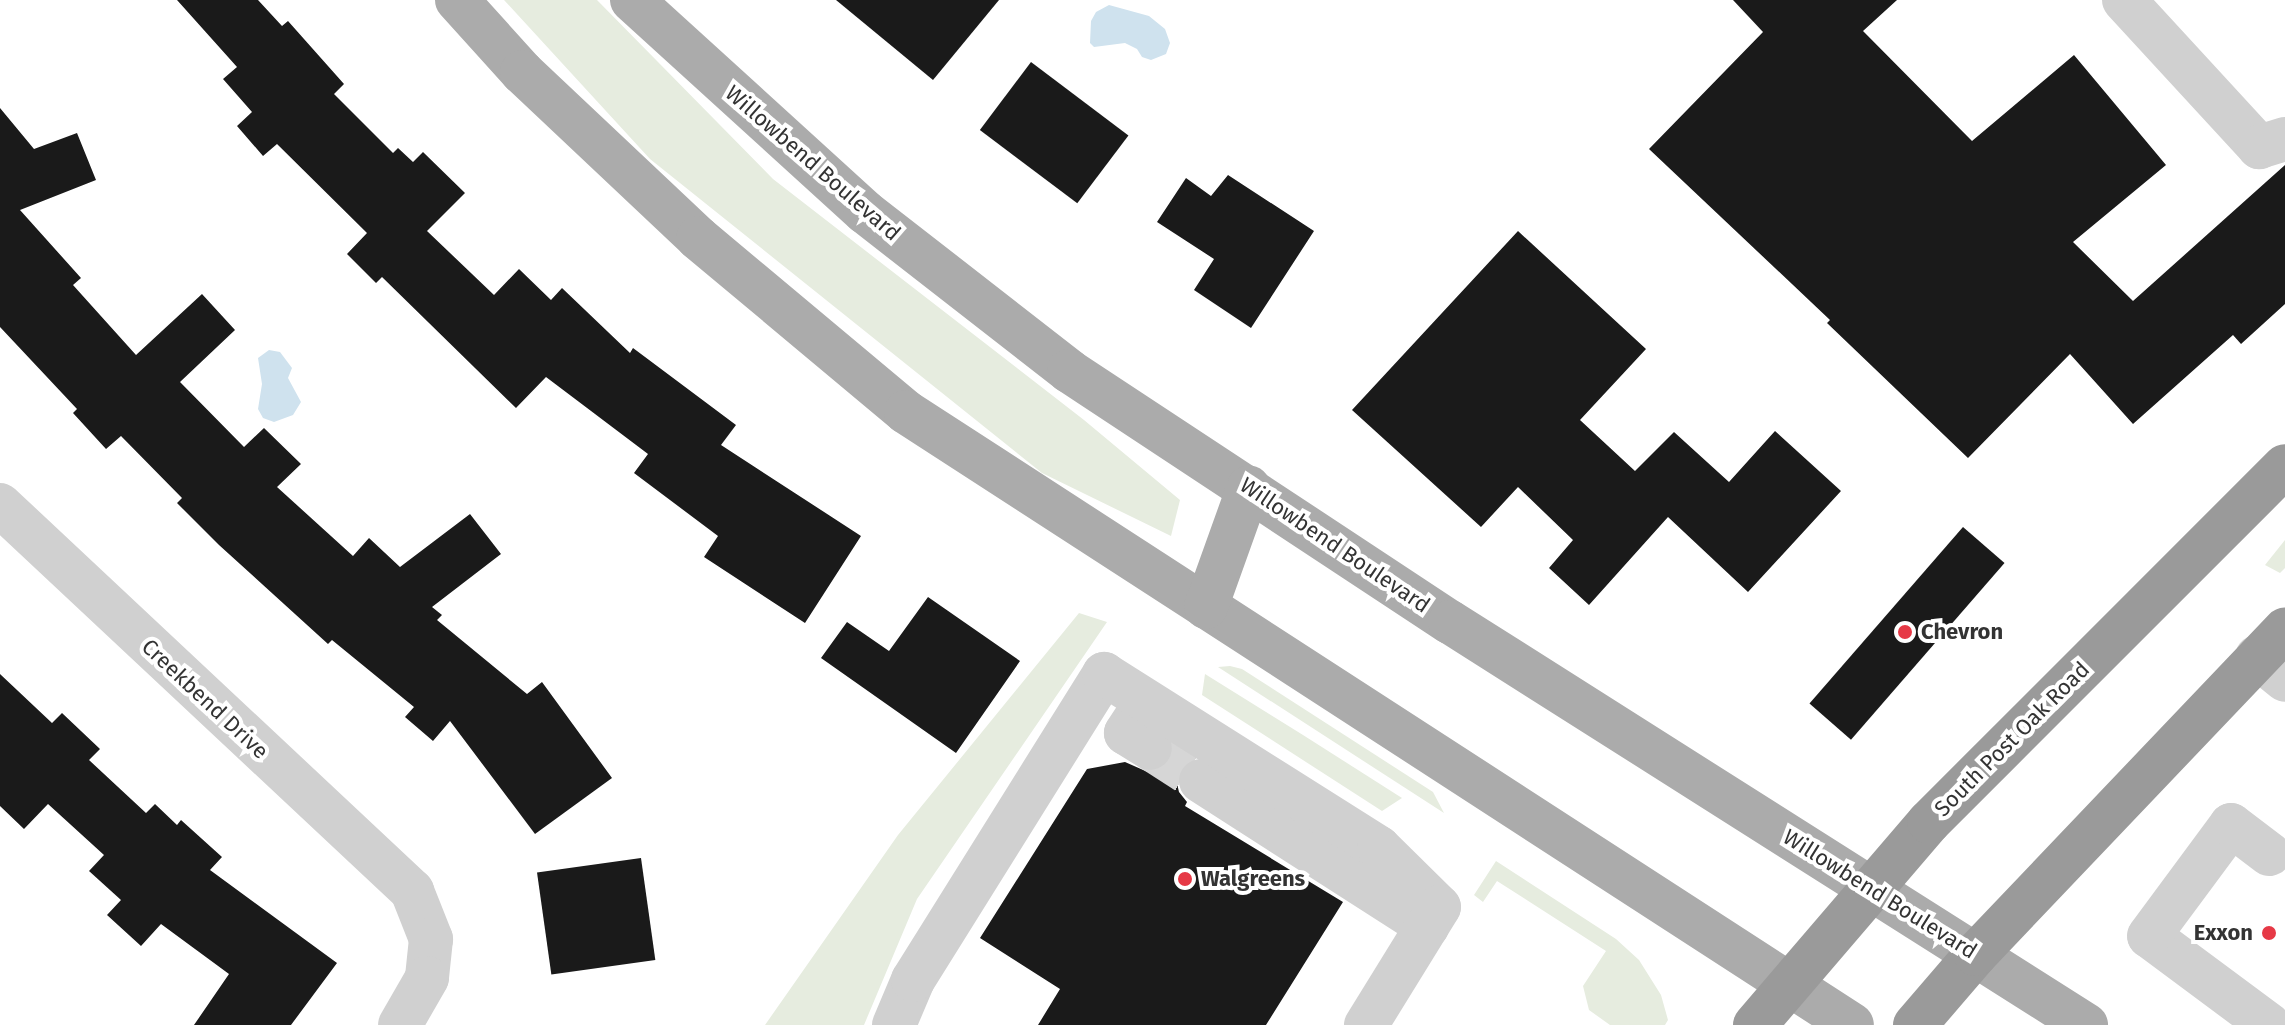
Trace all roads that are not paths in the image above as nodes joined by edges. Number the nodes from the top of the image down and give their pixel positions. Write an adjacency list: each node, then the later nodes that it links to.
1 (457, 0): 8 (main road)
2 (632, 0): 6 (main road, Willowbend Boulevard)
3 (2124, 0): 4 (street)
4 (2285, 139)
5 (2285, 466): 14 (highway, South Post Oak Road)
6 (1249, 487): 8 (main road); 14 (main road, Willowbend Boulevard)
7 (0, 505): 18 (street, Creekbend Drive)
8 (1206, 607): 17 (main road)
9 (2276, 655): 16 (highway)
10 (1146, 702): 11 (street); 15 (street); 19 (street)
11 (1150, 748)
12 (1201, 781): 15 (street)
13 (2269, 854): 25 (street)
14 (1871, 889): 16 (main road, Willowbend Boulevard); 17 (highway, South Post Oak Road)
15 (1427, 926): 20 (street)
16 (1976, 954): 23 (highway); 24 (main road, Willowbend Boulevard)
17 (1789, 986): 21 (highway, South Post Oak Road); 22 (main road)
18 (400, 1025)
19 (894, 1025)
20 (1366, 1025)
21 (1755, 1025)
22 (1852, 1025)
23 (1915, 1025)
24 (2086, 1025)
25 (2269, 1025)

